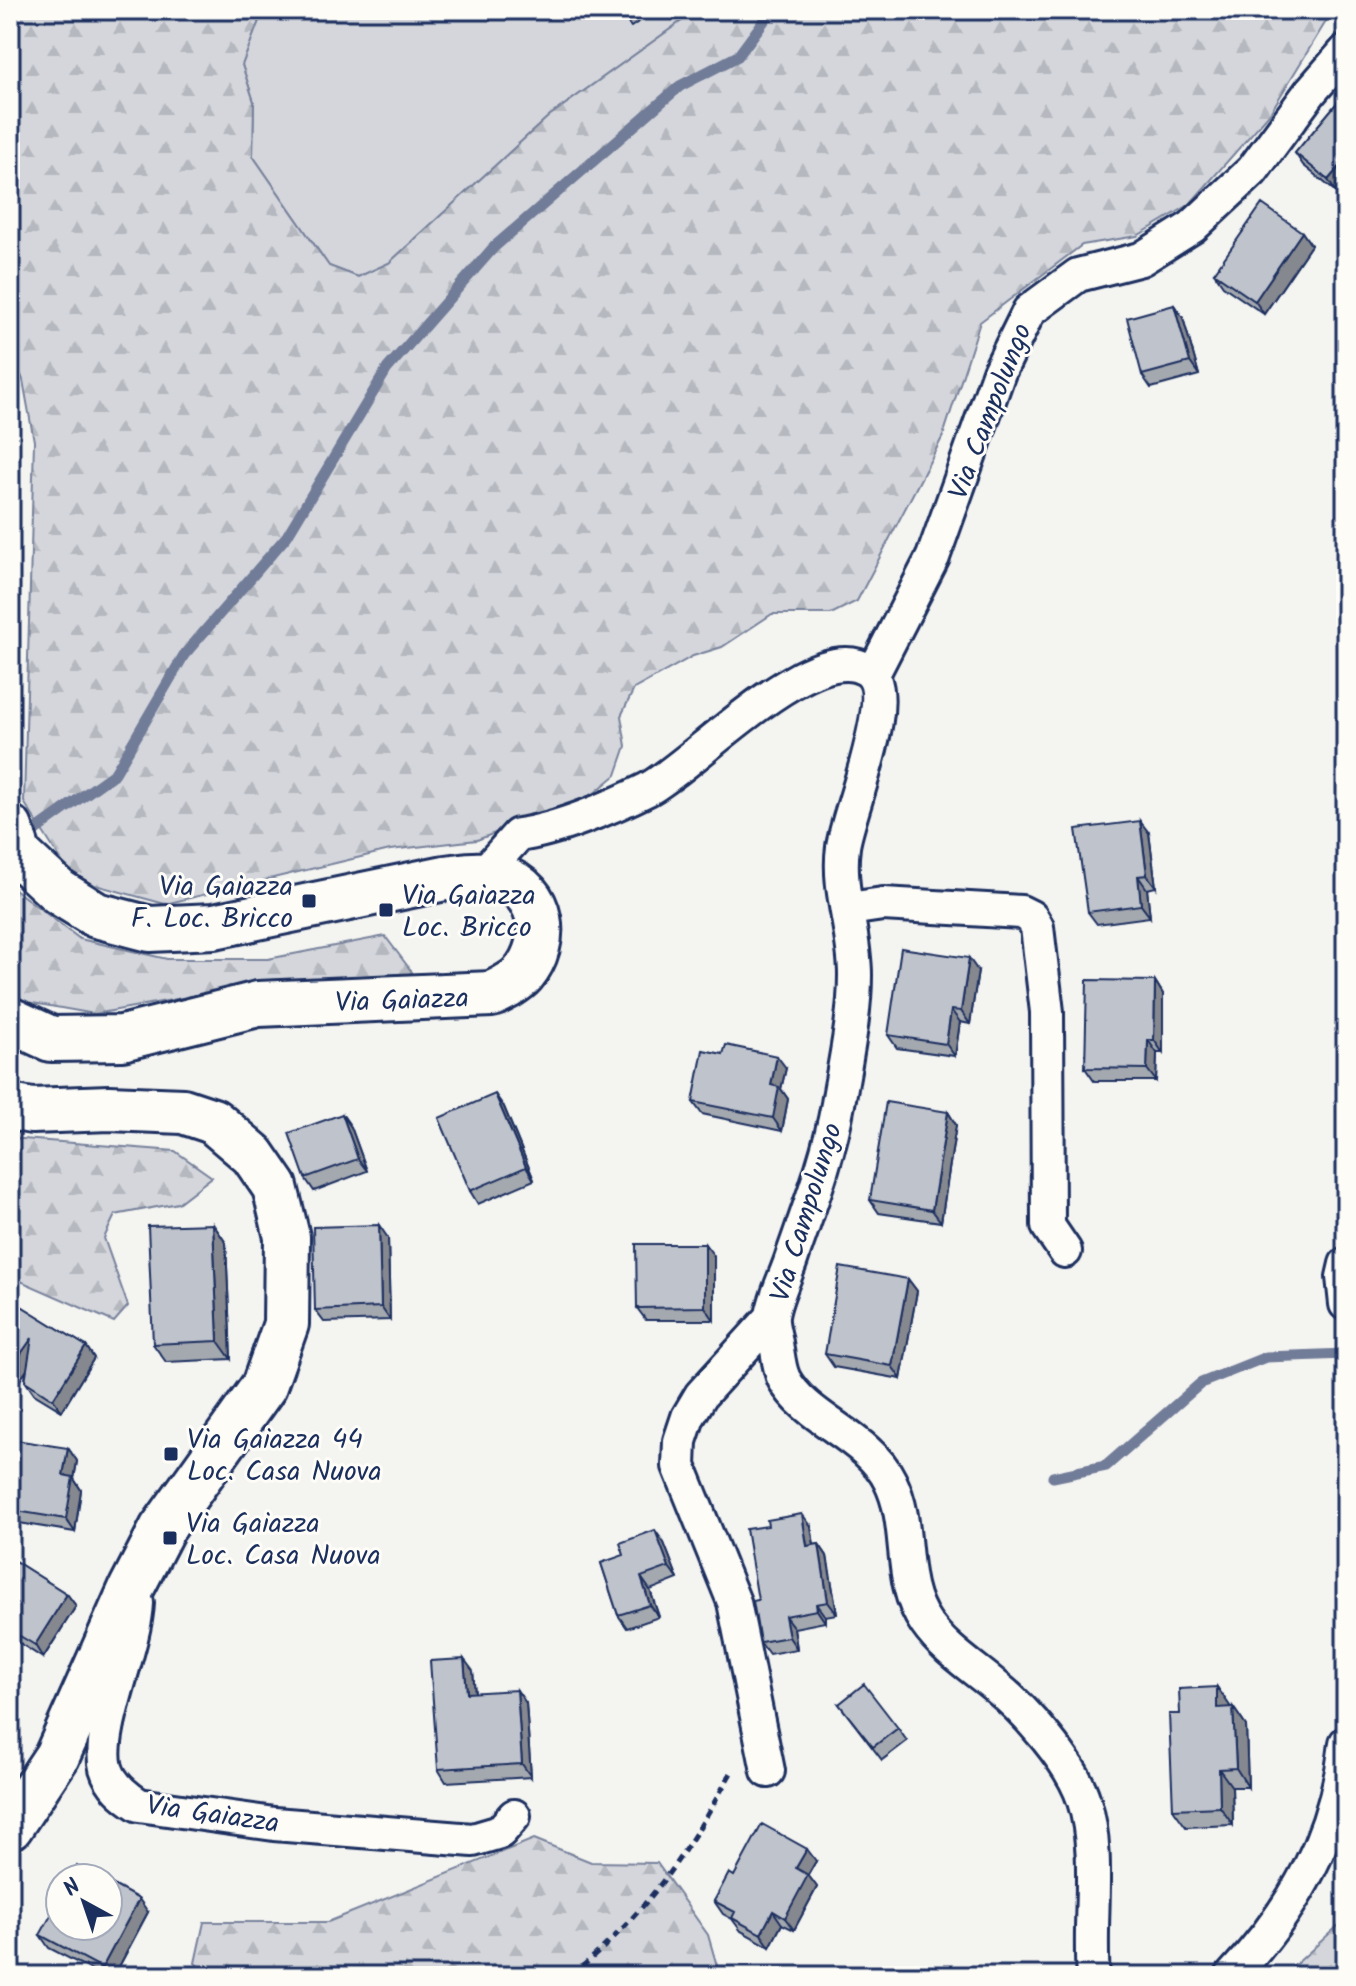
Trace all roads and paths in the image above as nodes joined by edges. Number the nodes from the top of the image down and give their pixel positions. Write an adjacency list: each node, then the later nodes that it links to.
1 (1346, 51): 2 (street, Via Campolungo)
2 (873, 674): 4 (street); 5 (street, Via Campolungo)
3 (10, 828): 4 (main road, Via Gaiazza)
4 (483, 874): 6 (main road, Via Gaiazza)
5 (849, 909): 8 (street); 11 (street, Via Campolungo)
6 (10, 1020)
7 (10, 1107): 12 (main road)
8 (1065, 1251)
9 (1346, 1264): 10 (street)
10 (1346, 1304)
11 (772, 1317): 13 (street); 19 (street, Via Campolungo)
12 (132, 1587): 16 (street, Via Gaiazza); 17 (main road)
13 (757, 1704): 15 (street); 18 (path)
14 (1346, 1743): 20 (street)
15 (768, 1771)
16 (514, 1816)
17 (10, 1827)
18 (571, 1976)
19 (1093, 1976)
20 (1232, 1976)

